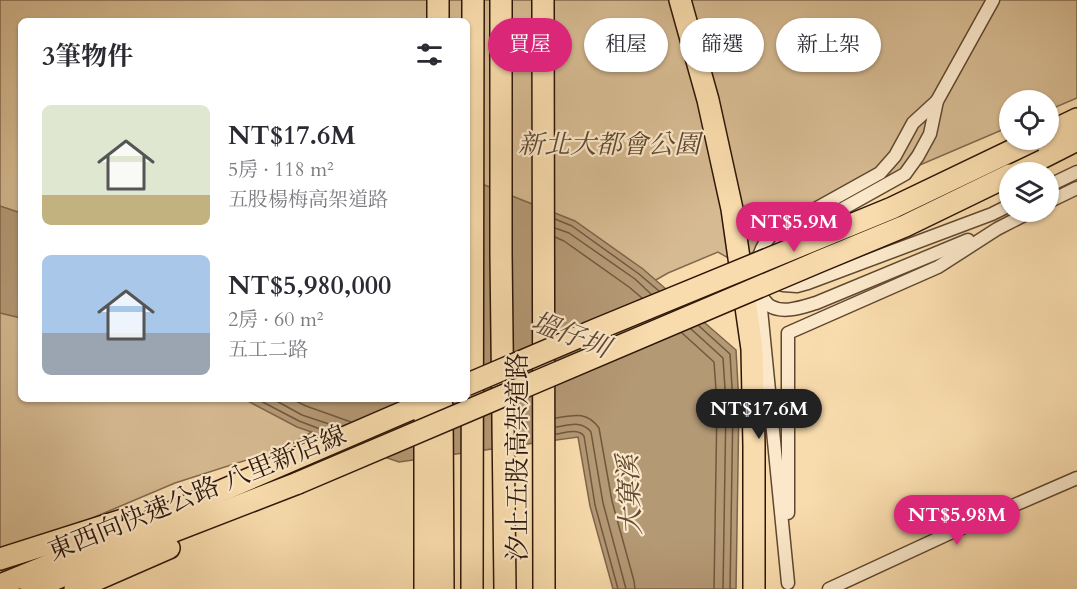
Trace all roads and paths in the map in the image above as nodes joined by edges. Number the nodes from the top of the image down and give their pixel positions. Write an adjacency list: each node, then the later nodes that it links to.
1 (426, 0): 8 (highway)
2 (438, 0): 9 (highway)
3 (473, 0): 39 (highway, bridge)
4 (501, 0): 40 (highway, bridge)
5 (543, 0): 41 (highway, 汐止五股高架道路, bridge)
6 (680, 0): 42 (highway, bridge)
7 (993, 0): 10 (street)
8 (426, 18)
9 (438, 18)
10 (937, 101): 21 (street); 24 (street)
11 (1077, 119): 12 (highway)
12 (1059, 128)
13 (1077, 140): 15 (highway)
14 (1013, 150): 25 (highway, bridge)
15 (1034, 162)
16 (1077, 172): 18 (street)
17 (999, 180): 30 (highway, 東西向快速公路 八里新店線, bridge)
18 (1059, 181)
19 (1077, 188): 20 (street)
20 (1059, 197)
21 (999, 211)
22 (1011, 222): 23 (street)
23 (997, 229): 24 (street); 34 (street)
24 (760, 295): 34 (street)
25 (470, 383)
26 (425, 402): 37 (highway)
27 (427, 402): 31 (highway, 東西向快速公路 八里新店線)
28 (442, 402): 38 (highway)
29 (1077, 478): 43 (street)
30 (298, 483): 35 (highway, 東西向快速公路 八里新店線); 36 (highway)
31 (221, 490): 32 (highway); 33 (highway, 東西向快速公路 八里新店線)
32 (0, 559)
33 (0, 585)
34 (788, 586)
35 (31, 589)
36 (75, 589)
37 (425, 589)
38 (443, 589)
39 (472, 589)
40 (505, 589)
41 (544, 589)
42 (754, 589)
43 (829, 589)

